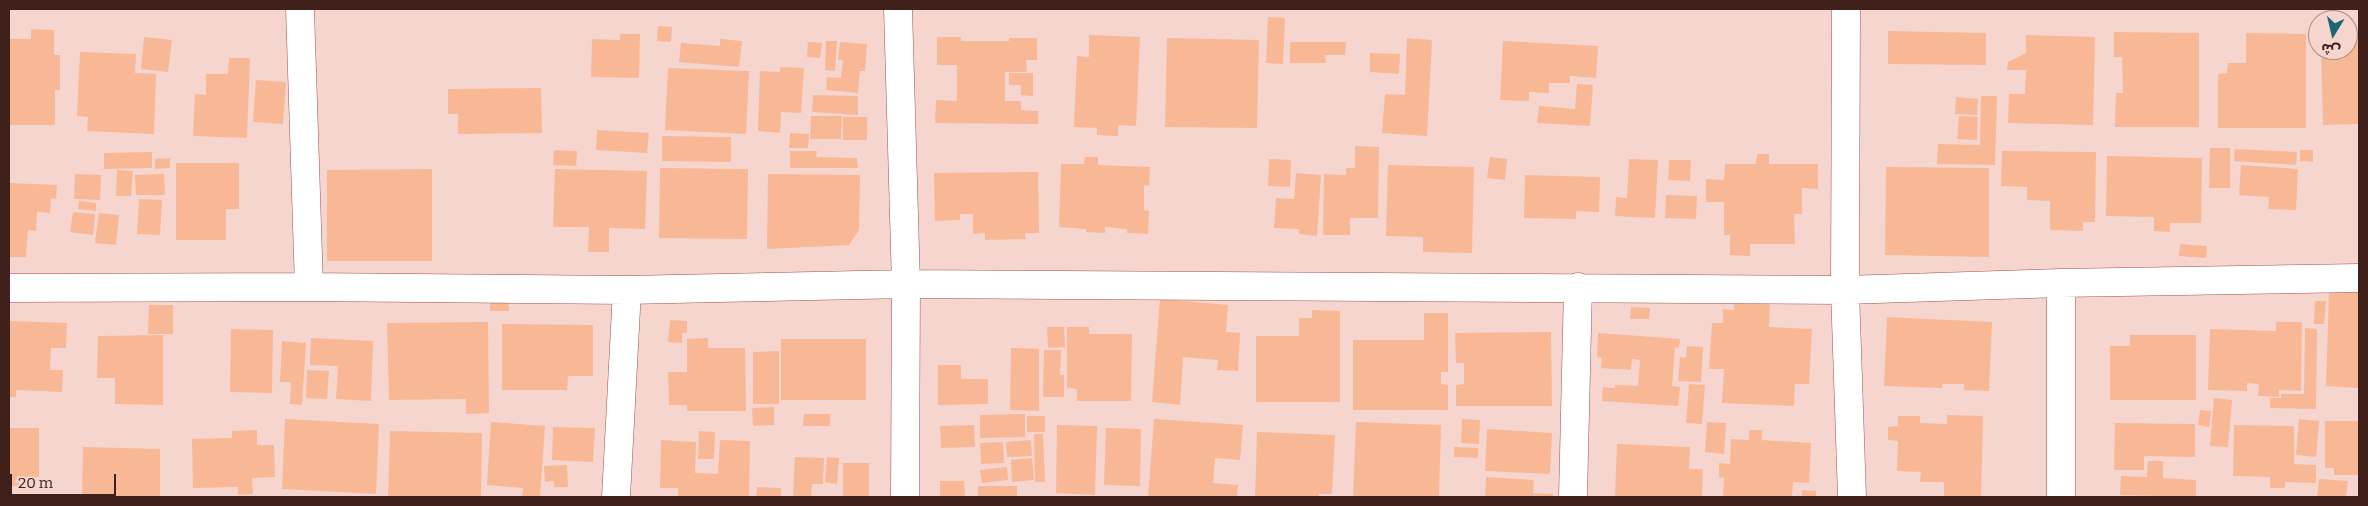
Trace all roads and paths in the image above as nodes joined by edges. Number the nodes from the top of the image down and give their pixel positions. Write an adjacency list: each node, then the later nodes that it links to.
1 (300, 9): 7 (street)
2 (898, 9): 6 (street)
3 (1846, 9): 11 (street)
4 (2359, 278): 5 (street)
5 (2061, 283): 11 (street); 16 (street)
6 (906, 284): 8 (street); 10 (street); 13 (street)
7 (309, 287): 9 (street); 10 (street)
8 (1578, 287): 11 (street); 14 (street)
9 (9, 288)
10 (627, 290): 12 (street)
11 (1845, 290): 15 (street)
12 (616, 497)
13 (905, 497)
14 (1573, 497)
15 (1852, 497)
16 (2061, 497)

